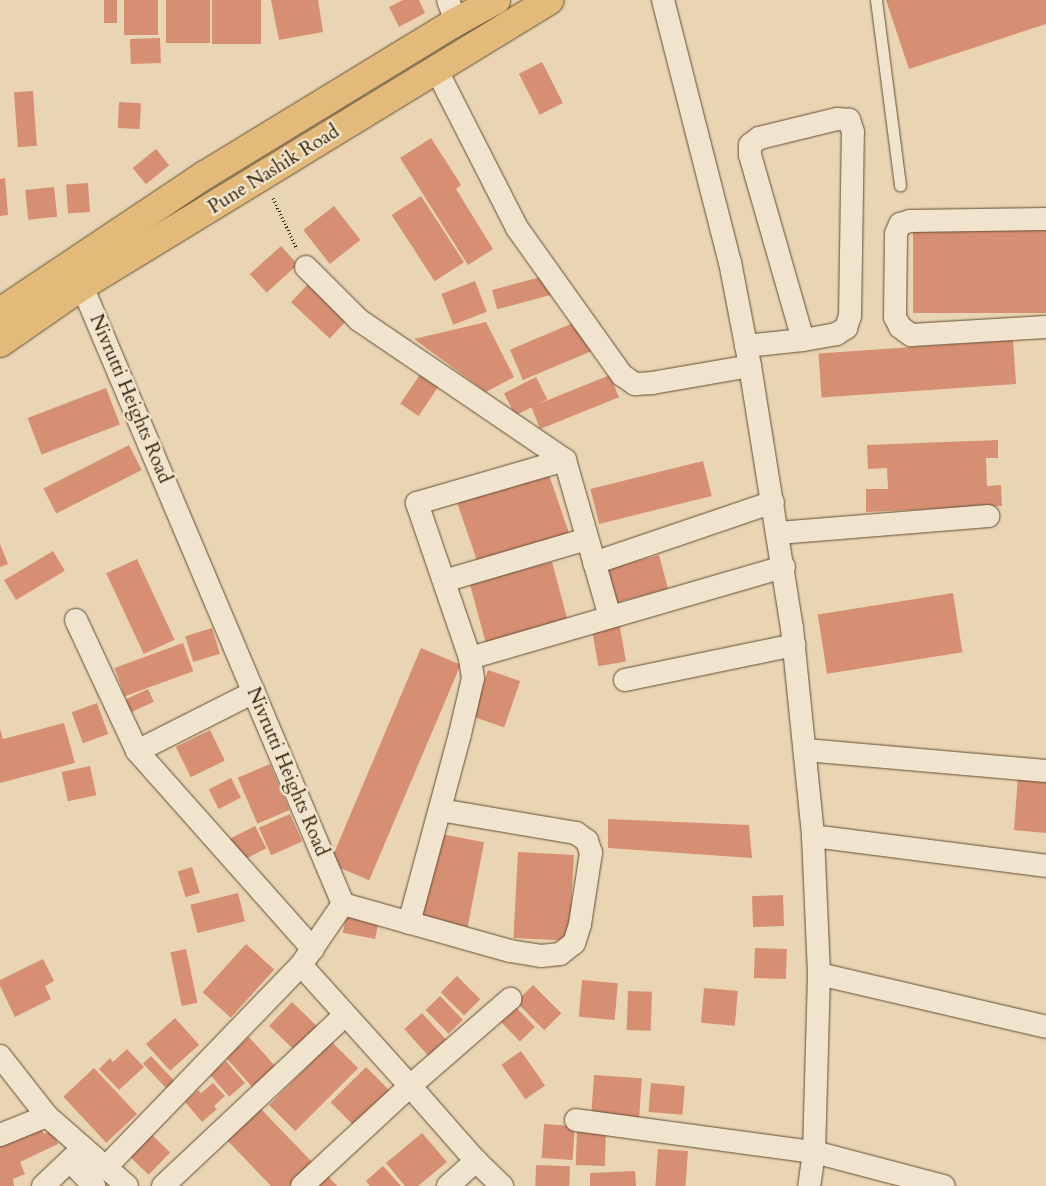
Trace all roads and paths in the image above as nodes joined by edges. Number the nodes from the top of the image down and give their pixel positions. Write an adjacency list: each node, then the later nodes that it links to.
1 (496, 0): 5 (highway, Pune Nashik Road)
2 (550, 0): 6 (highway, Pune Nashik Road)
3 (664, 0): 16 (street)
4 (876, 0): 8 (lane)
5 (452, 11): 12 (highway, Pune Nashik Road)
6 (436, 69): 7 (highway, Pune Nashik Road); 16 (street)
7 (262, 178): 10 (path); 11 (highway, Pune Nashik Road)
8 (900, 185)
9 (1046, 219): 13 (street)
10 (306, 267): 17 (street)
11 (82, 286): 15 (highway, Pune Nashik Road); 30 (street, Nivrutti Heights Road)
12 (0, 312)
13 (1046, 327)
14 (803, 340): 14 (street); 16 (street)
15 (0, 343)
16 (748, 356): 18 (street)
17 (565, 460): 21 (street); 24 (street)
18 (773, 502): 20 (street); 22 (street)
19 (988, 516): 20 (street)
20 (778, 533): 23 (street)
21 (587, 539): 22 (street); 24 (street)
22 (594, 563): 25 (street)
23 (784, 567): 25 (street); 27 (street)
24 (444, 580): 28 (street)
25 (610, 617): 28 (street)
26 (76, 620): 32 (street)
27 (794, 645): 29 (street); 31 (street)
28 (470, 658): 34 (street)
29 (625, 680)
30 (254, 692): 32 (street); 37 (street, Nivrutti Heights Road)
31 (805, 750): 33 (street); 35 (street)
32 (137, 751): 39 (street)
33 (1046, 771)
34 (440, 810): 38 (street); 38 (street)
35 (813, 836): 36 (street); 40 (street)
36 (1046, 866)
37 (343, 904): 38 (street); 39 (street)
38 (409, 923)
39 (307, 957): 42 (street); 52 (street)
40 (819, 974): 43 (street); 49 (street)
41 (510, 999): 45 (street)
42 (345, 1015): 45 (street); 55 (street)
43 (1046, 1027)
44 (0, 1056): 46 (street)
45 (410, 1086): 51 (street); 56 (street)
46 (47, 1116): 48 (street); 50 (street)
47 (576, 1120): 49 (street)
48 (0, 1135)
49 (814, 1152): 59 (street); 60 (street)
50 (77, 1154): 52 (street); 53 (street)
51 (476, 1161): 57 (street); 58 (street)
52 (100, 1177): 54 (street)
53 (43, 1186)
54 (127, 1186)
55 (163, 1186)
56 (302, 1186)
57 (448, 1186)
58 (502, 1186)
59 (809, 1186)
60 (944, 1186)

